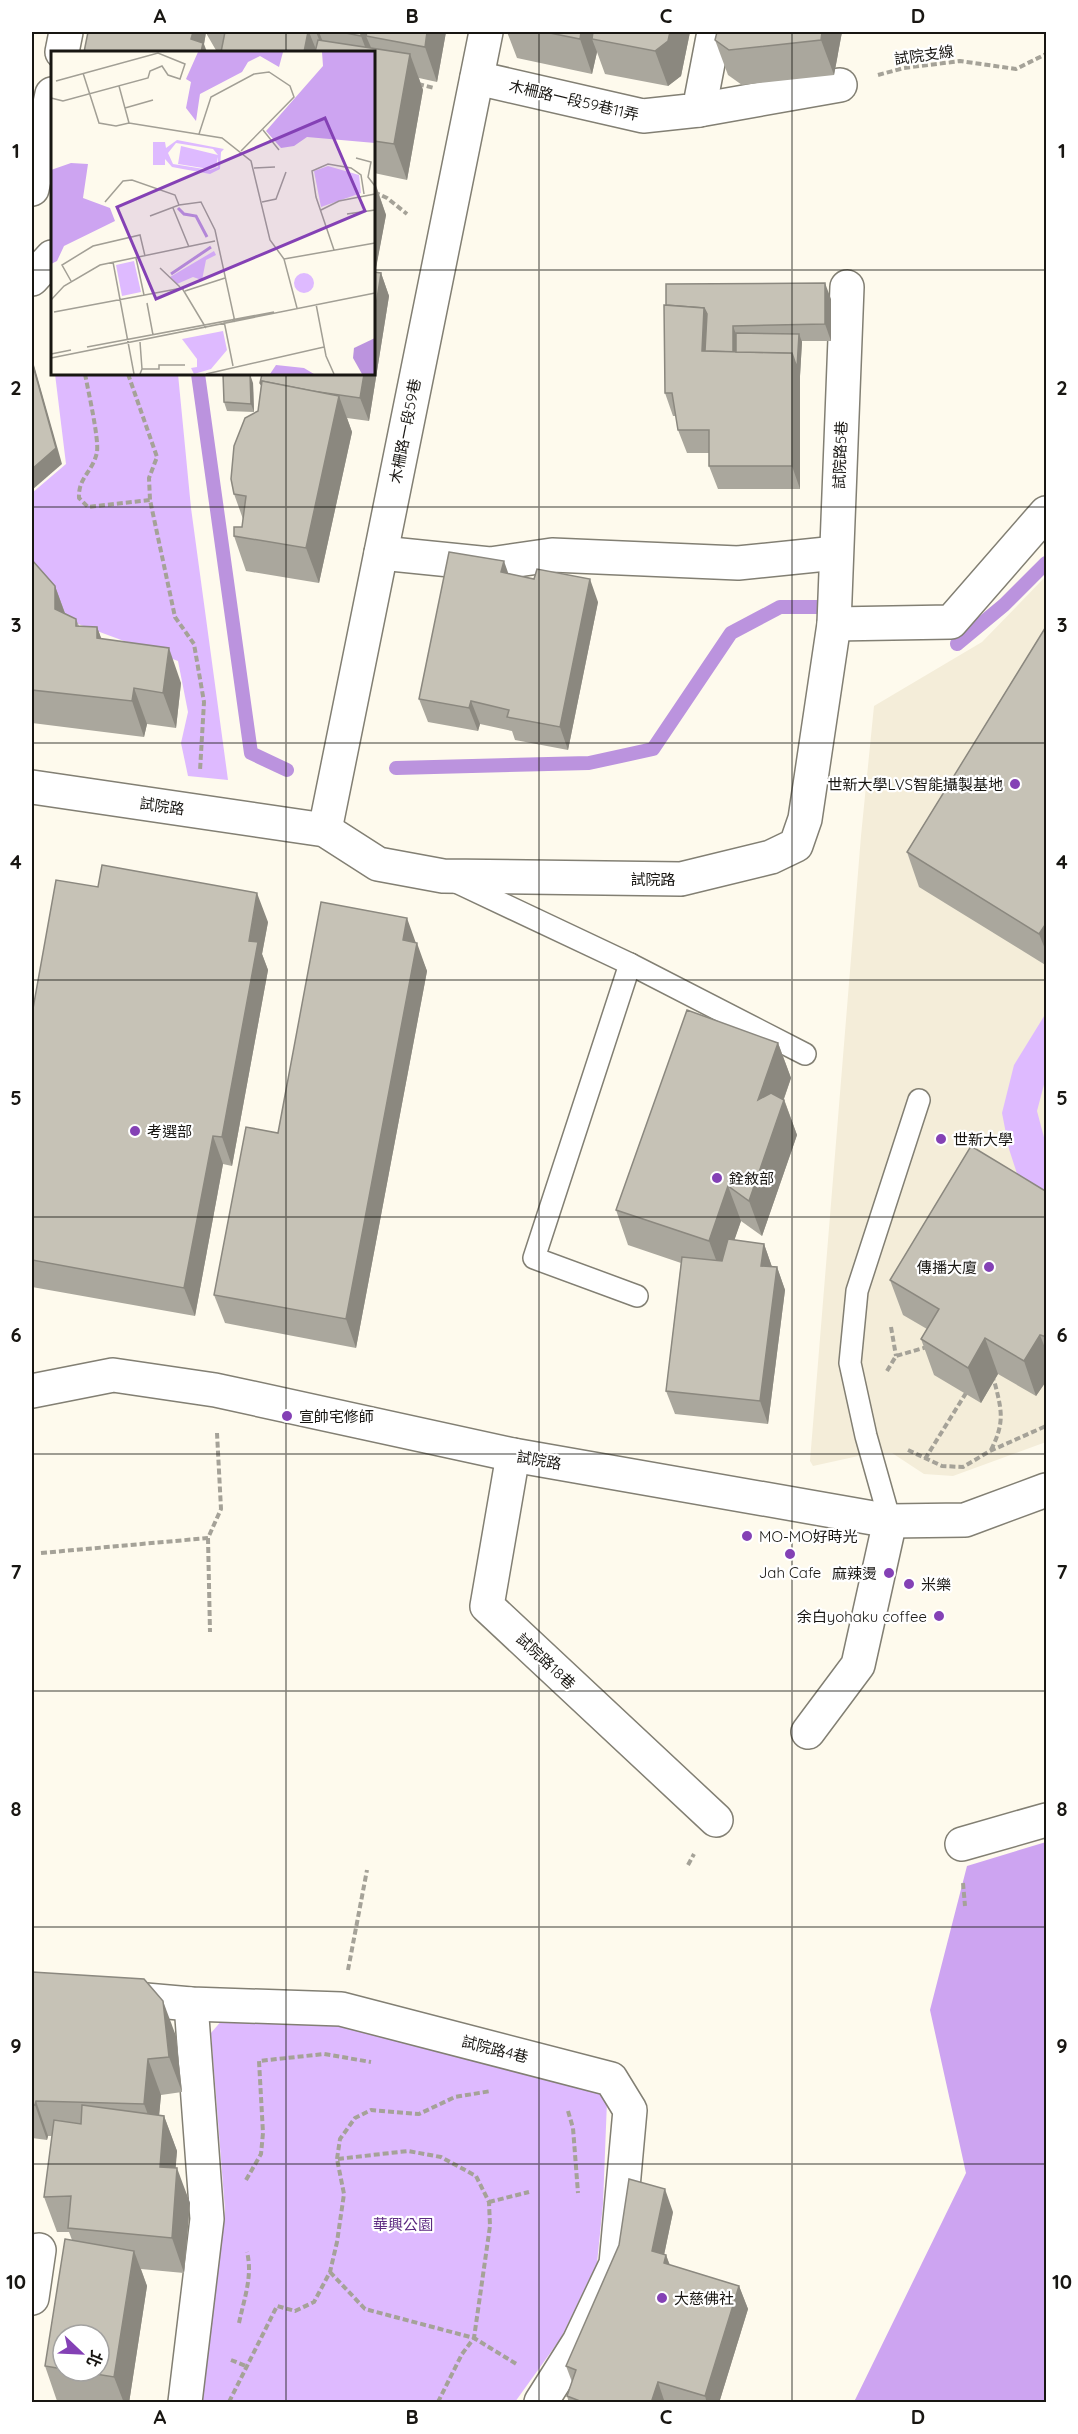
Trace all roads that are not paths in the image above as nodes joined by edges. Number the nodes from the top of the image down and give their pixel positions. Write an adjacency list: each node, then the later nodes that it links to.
1 (66, 32): 4 (street)
2 (486, 32): 5 (street, 木柵路一段59巷)
3 (714, 32): 8 (street)
4 (62, 51)
5 (477, 78): 8 (street, 木柵路一段59巷11弄); 14 (street, 木柵路一段59巷)
6 (840, 85): 8 (street, 木柵路一段59巷11弄)
7 (51, 98): 9 (street)
8 (699, 110)
9 (32, 189)
10 (51, 258): 11 (street)
11 (32, 279)
12 (847, 287): 15 (street, 試院路5巷)
13 (1047, 513): 16 (street)
14 (381, 553): 15 (street); 18 (street, 木柵路一段59巷)
15 (836, 553): 16 (street, 試院路5巷)
16 (834, 624): 19 (street, 試院路)
17 (32, 787): 18 (street, 試院路)
18 (325, 830): 19 (street, 試院路)
19 (443, 876): 20 (lane)
20 (630, 964): 21 (lane); 23 (lane)
21 (805, 1054)
22 (919, 1100): 27 (lane)
23 (637, 1296)
24 (32, 1391): 25 (street, 試院路)
25 (513, 1455): 27 (street, 試院路); 29 (street, 試院路18巷)
26 (1047, 1490): 27 (street, 試院路)
27 (891, 1521): 28 (street)
28 (808, 1732)
29 (716, 1820)
30 (1047, 1820): 31 (street)
31 (962, 1844)
32 (32, 1990): 33 (street, 試院路4巷)
33 (191, 2004): 36 (street); 37 (street, 試院路4巷)
34 (39, 2250): 35 (street)
35 (32, 2298)
36 (185, 2403)
37 (541, 2403)

